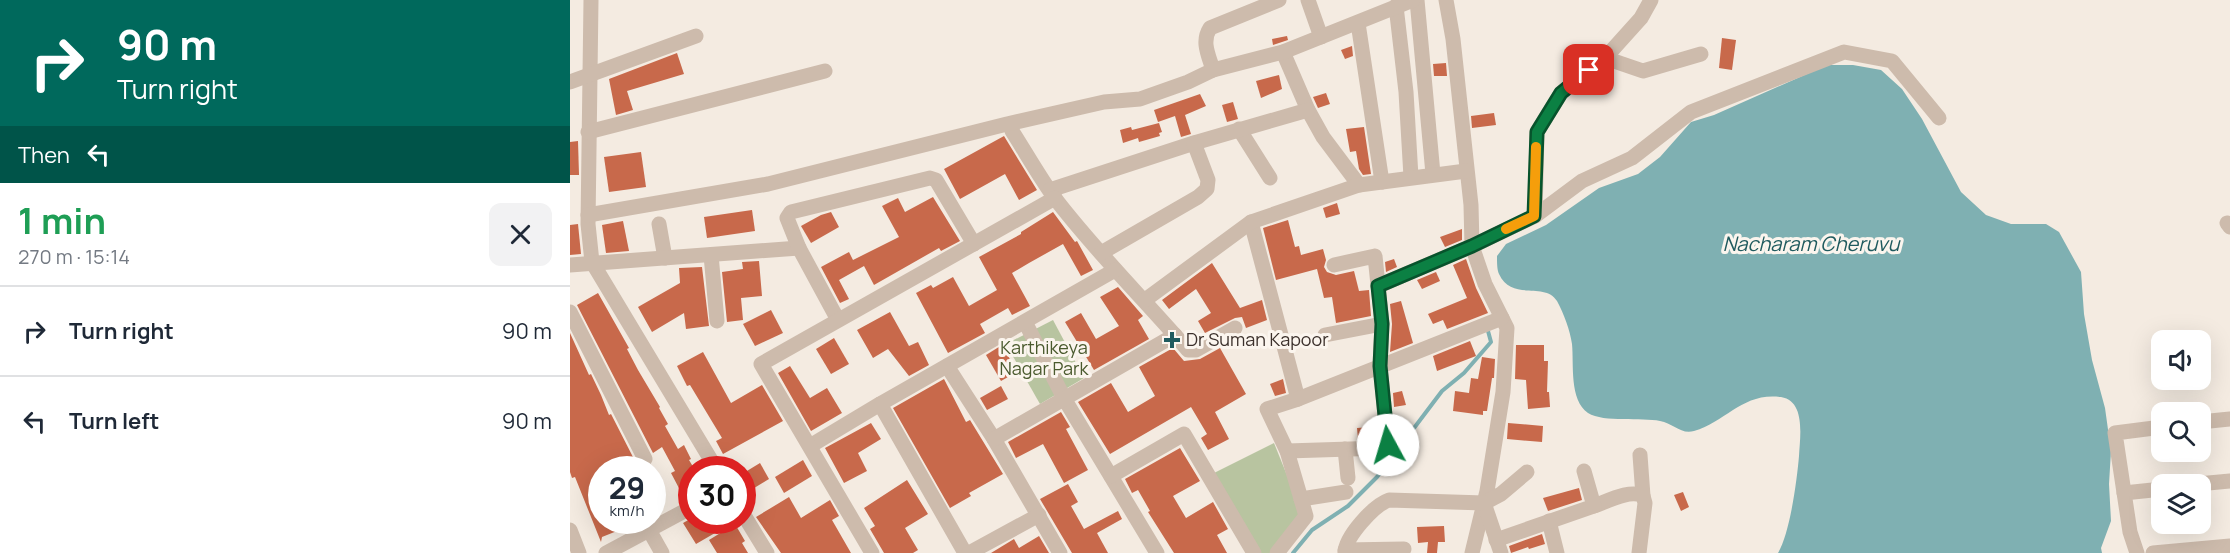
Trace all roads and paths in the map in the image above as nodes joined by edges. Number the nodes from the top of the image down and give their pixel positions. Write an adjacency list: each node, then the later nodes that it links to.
1 (591, 0): 16 (street)
2 (1279, 0): 15 (street)
3 (1308, 0): 10 (street)
4 (1415, 0): 7 (street); 25 (street)
5 (1446, 0): 24 (street)
6 (1651, 0): 13 (street)
7 (1396, 6): 8 (street); 26 (street)
8 (1358, 23): 10 (street); 28 (street)
9 (696, 36): 16 (street)
10 (1322, 37): 11 (street)
11 (1283, 52): 15 (street); 18 (street)
12 (1701, 54): 13 (street)
13 (1605, 58): 32 (street)
14 (825, 70): 22 (street)
15 (1213, 70): 31 (street)
16 (590, 75): 17 (street); 22 (street)
17 (570, 82)
18 (1308, 110): 20 (street); 29 (street)
19 (1939, 118): 32 (street)
20 (1239, 129): 23 (street); 27 (street)
21 (1012, 131): 30 (street)
22 (588, 132): 31 (street)
23 (1194, 143): 30 (street); 38 (street)
24 (1466, 171): 25 (street); 36 (street)
25 (1433, 174): 26 (street)
26 (1411, 177): 28 (street)
27 (1270, 178)
28 (1382, 182): 29 (street)
29 (1359, 185): 33 (street)
30 (1052, 194): 35 (street); 38 (street)
31 (588, 215): 41 (street)
32 (1534, 216): 36 (street)
33 (1251, 222): 46 (street); 58 (street)
34 (659, 224): 40 (street)
35 (974, 244): 37 (street); 49 (street)
36 (1472, 246): 45 (street); 48 (street)
37 (799, 248): 39 (street); 49 (street)
38 (1101, 253): 44 (street)
39 (711, 255): 40 (street); 50 (street)
40 (665, 258): 41 (street)
41 (592, 262): 42 (street); 70 (street)
42 (570, 265)
43 (1335, 265): 45 (street)
44 (1115, 270): 46 (street); 51 (street)
45 (1378, 286): 52 (street)
46 (1145, 300): 54 (street)
47 (570, 312): 69 (street)
48 (1502, 318): 57 (street); 80 (street)
49 (838, 320): 65 (street)
50 (717, 321)
51 (1025, 322): 56 (street); 59 (street)
52 (1382, 324): 55 (street); 57 (street)
53 (1235, 328): 54 (street)
54 (1175, 335): 59 (street)
55 (1325, 335)
56 (947, 366): 60 (street); 64 (street)
57 (1380, 366): 58 (street); 66 (street)
58 (1298, 399): 67 (street)
59 (1065, 400): 64 (street); 73 (street)
60 (880, 404): 65 (street); 98 (street)
61 (2230, 419): 62 (street)
62 (2211, 421)
63 (2151, 428): 77 (street)
64 (994, 439): 82 (street)
65 (810, 446): 97 (street)
66 (1345, 449): 67 (street); 79 (street)
67 (1287, 451): 79 (street)
68 (1640, 455): 78 (street)
69 (643, 456)
70 (709, 456)
71 (1584, 471): 81 (street)
72 (1527, 472): 80 (street)
73 (1111, 476): 91 (street); 100 (street)
74 (2230, 481): 75 (street)
75 (2211, 483)
76 (2151, 490): 77 (street)
77 (2124, 493): 105 (street)
78 (1643, 496): 81 (street); 104 (street)
79 (1300, 499): 101 (street)
80 (1484, 503): 88 (street); 92 (street); 102 (street)
81 (1594, 506): 83 (street)
82 (1039, 515): 98 (street); 99 (street)
83 (1549, 521): 88 (street); 103 (street)
84 (570, 530): 93 (street)
85 (642, 534): 94 (street)
86 (651, 534): 95 (street)
87 (755, 534): 96 (street)
88 (1498, 546)
89 (2230, 546): 106 (street)
90 (1404, 549): 92 (street)
91 (1151, 551)
92 (1345, 551)
93 (579, 553)
94 (606, 553)
95 (662, 553)
96 (767, 553)
97 (872, 553)
98 (967, 553)
99 (1060, 553)
100 (1254, 553)
101 (1277, 553)
102 (1472, 553)
103 (1557, 553)
104 (1639, 553)
105 (2137, 553)
106 (2153, 553)

